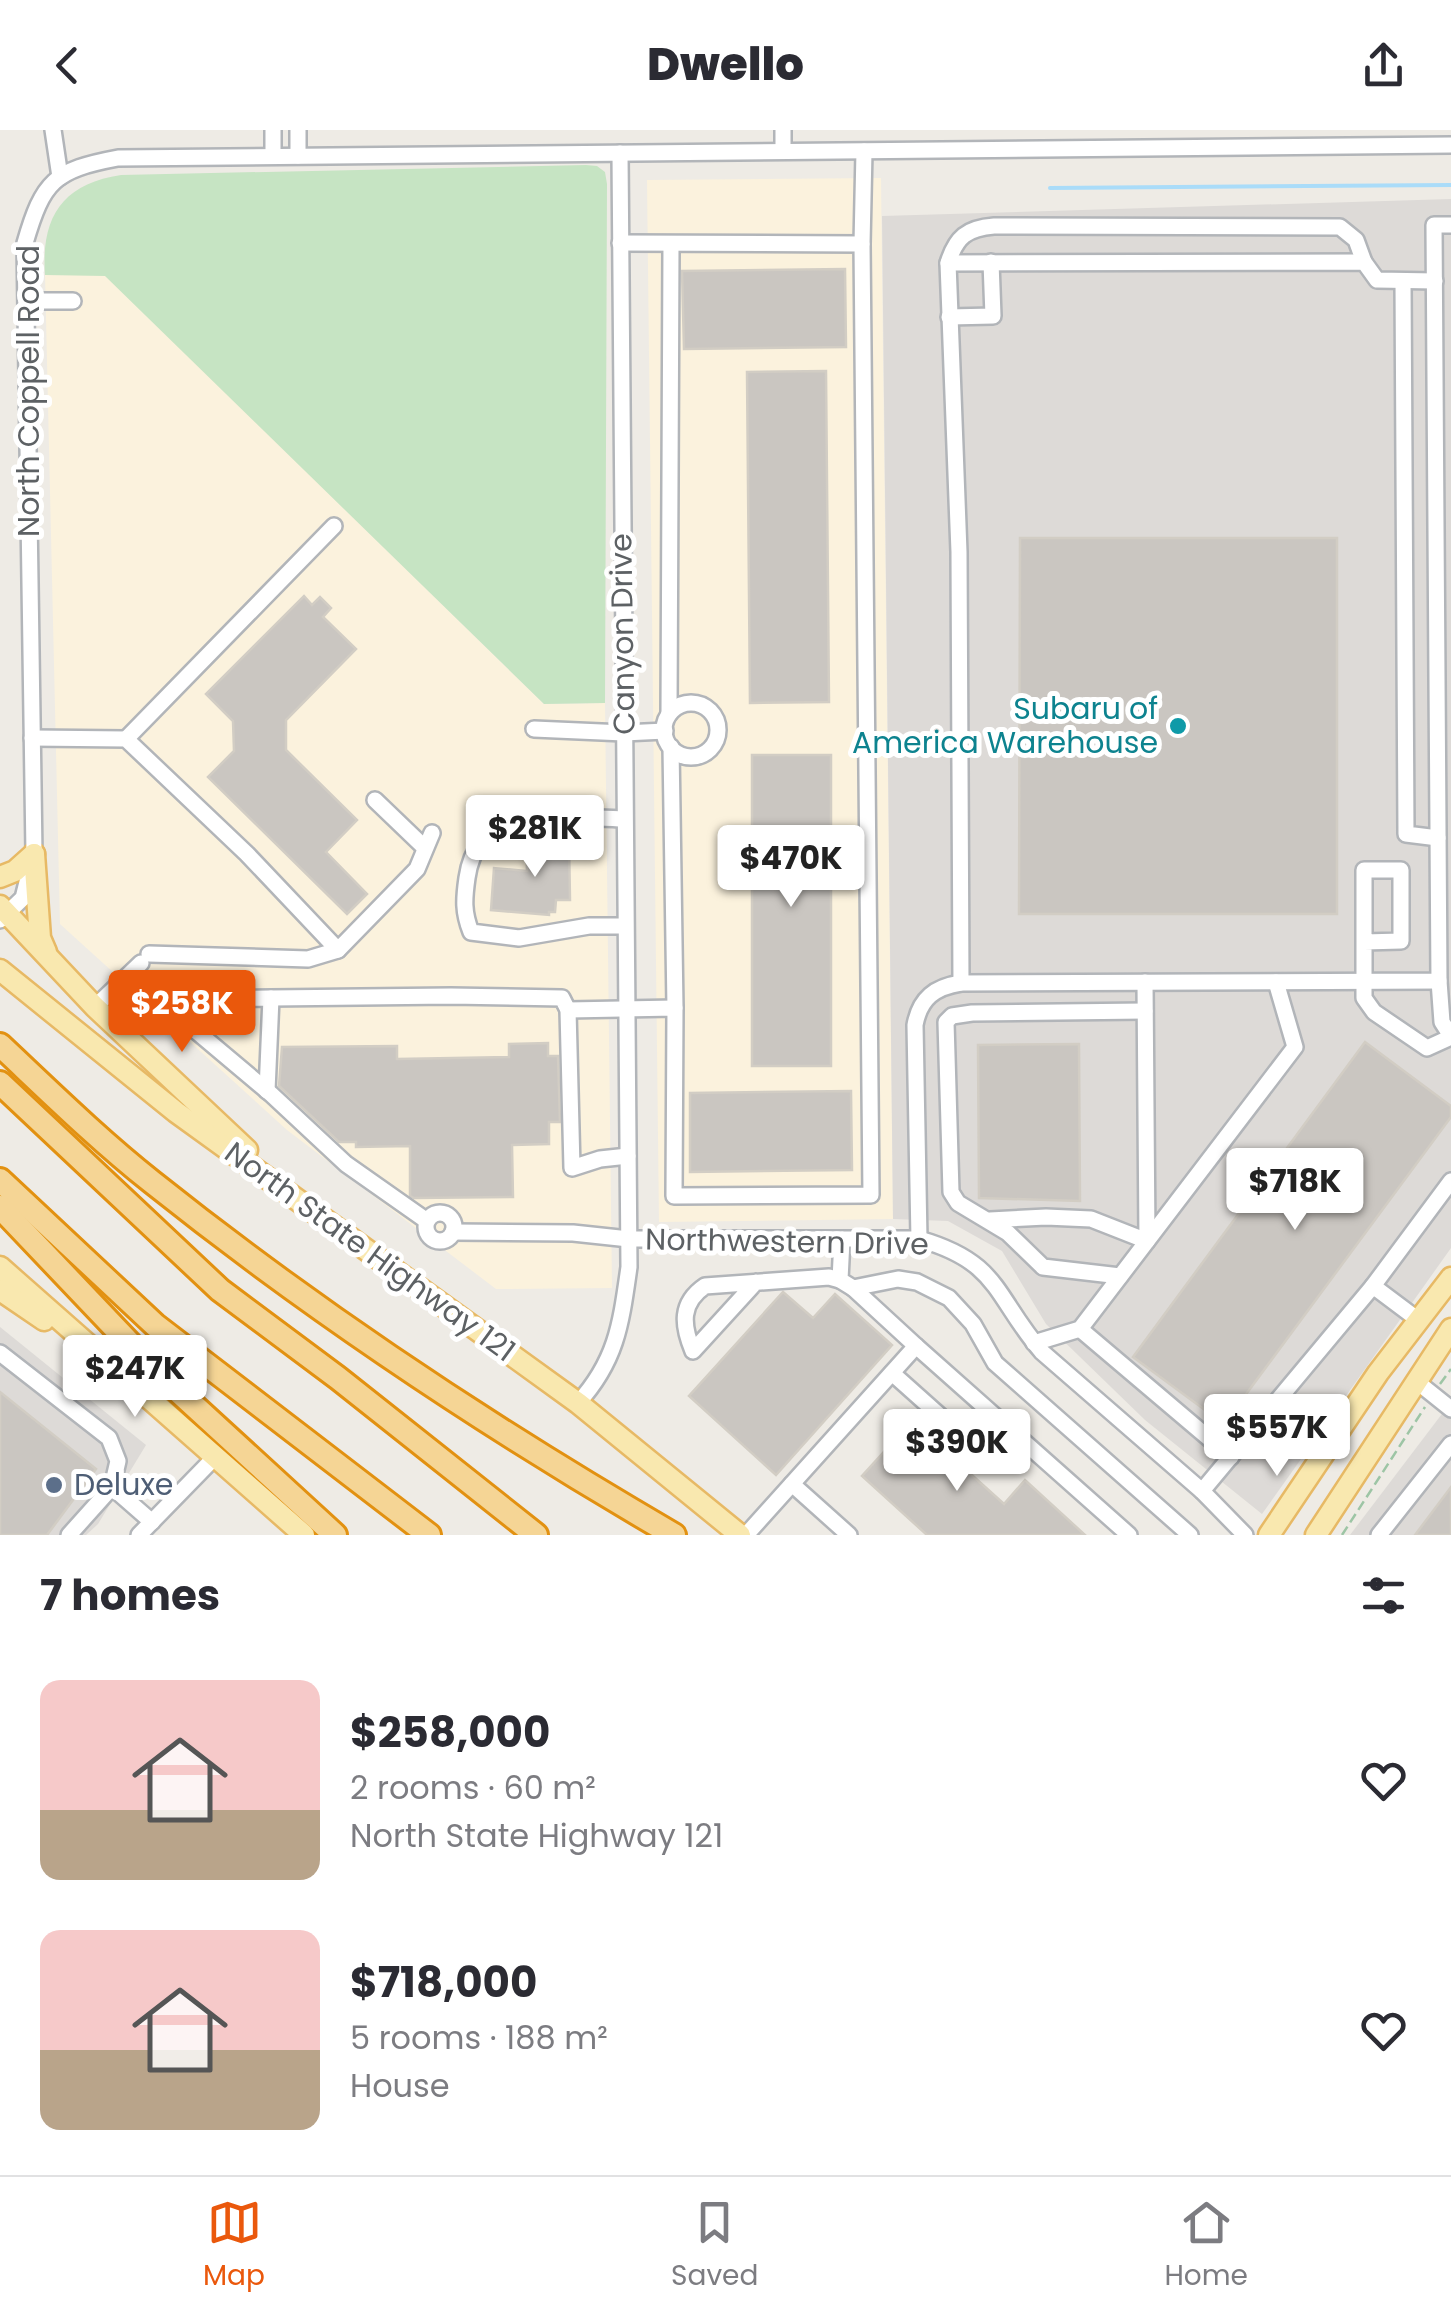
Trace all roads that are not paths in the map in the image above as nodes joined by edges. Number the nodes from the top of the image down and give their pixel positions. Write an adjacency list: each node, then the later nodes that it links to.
1 (273, 130): 13 (street)
2 (298, 130): 14 (street)
3 (783, 130): 11 (street)
4 (1188, 130): 9 (street)
5 (1210, 130): 8 (street)
6 (54, 136): 15 (street)
7 (1451, 145): 8 (street)
8 (1211, 147): 9 (street)
9 (1188, 148): 10 (street)
10 (864, 150): 11 (street); 18 (street)
11 (783, 152): 12 (street)
12 (620, 153): 14 (street); 17 (street, Canyon Drive)
13 (273, 156): 14 (street); 15 (street)
14 (298, 156)
15 (60, 177): 26 (street, North Coppell Road)
16 (1451, 224): 24 (street)
17 (620, 244): 19 (street); 33 (street, Canyon Drive)
18 (862, 244): 19 (street); 57 (street)
19 (671, 245): 30 (street)
20 (991, 262): 21 (street); 22 (street); 27 (street)
21 (1364, 262): 22 (street); 23 (street)
22 (948, 263): 27 (street)
23 (1404, 281): 24 (street); 39 (street)
24 (1434, 281): 29 (street)
25 (73, 301): 26 (street)
26 (26, 302): 34 (street, North Coppell Road)
27 (949, 317): 53 (street)
28 (334, 526): 35 (street)
29 (1444, 576): 39 (street)
30 (670, 714): 32 (street); 36 (street)
31 (534, 730): 33 (street)
32 (665, 731): 33 (street); 36 (street)
33 (624, 733): 38 (street, Canyon Drive)
34 (32, 738): 35 (street); 40 (street, North Coppell Road)
35 (126, 739): 45 (street)
36 (671, 747): 57 (street)
37 (375, 800): 45 (street)
38 (624, 819): 43 (street, Canyon Drive); 43 (street)
39 (1438, 838): 52 (street)
40 (34, 854): 41 (main road); 42 (street, North Coppell Road); 46 (main road)
41 (0, 877)
42 (3, 913): 46 (main road)
43 (625, 926): 59 (street, Canyon Drive)
44 (1364, 942): 44 (street); 51 (street)
45 (338, 950): 47 (street)
46 (52, 963): 56 (main road)
47 (141, 963): 55 (street); 56 (street)
48 (0, 970): 70 (main road, North State Highway 121)
49 (1145, 982): 50 (street); 53 (street); 60 (street)
50 (1276, 982): 51 (street); 74 (street)
51 (1363, 982): 52 (street); 61 (street)
52 (1439, 982): 61 (street)
53 (961, 983): 73 (street)
54 (271, 998): 55 (street); 58 (street); 64 (street)
55 (158, 999): 64 (street)
56 (95, 1007): 70 (main road)
57 (675, 1008): 59 (street)
58 (568, 1010): 59 (street); 65 (street)
59 (626, 1010): 65 (street, Canyon Drive)
60 (1145, 1012): 69 (street); 74 (street)
61 (1451, 1037)
62 (0, 1045): 107 (highway)
63 (0, 1083): 106 (highway)
64 (266, 1091): 71 (street, Northwestern Drive)
65 (628, 1156): 71 (street, Canyon Drive)
66 (0, 1180): 105 (highway)
67 (1451, 1180): 80 (street)
68 (0, 1207): 104 (highway)
69 (990, 1220): 74 (street); 76 (street)
70 (339, 1230): 91 (main road, North State Highway 121)
71 (629, 1239): 72 (street, Northwestern Drive); 91 (street, Canyon Drive)
72 (842, 1239): 73 (street, Northwestern Drive); 79 (street)
73 (919, 1239): 85 (street, Northwestern Drive)
74 (1146, 1241): 76 (street)
75 (0, 1267): 88 (main road)
76 (1120, 1276): 83 (street)
77 (1451, 1278): 82 (main road)
78 (756, 1282): 78 (street); 79 (street)
79 (846, 1284): 86 (street); 111 (street)
80 (1373, 1286): 82 (street); 96 (street)
81 (0, 1290): 88 (main road)
82 (1417, 1318): 113 (main road)
83 (1080, 1329): 85 (street); 96 (street)
84 (1451, 1329): 90 (main road)
85 (1034, 1344): 99 (street, Northwestern Drive)
86 (916, 1346): 89 (street); 93 (street)
87 (0, 1353): 98 (street)
88 (118, 1371): 95 (main road)
89 (892, 1373): 93 (street); 97 (street)
90 (1416, 1381): 92 (street); 114 (main road)
91 (578, 1402): 108 (main road, North State Highway 121)
92 (1451, 1409)
93 (1010, 1428): 110 (street)
94 (1451, 1444): 115 (street)
95 (215, 1457): 100 (street); 103 (main road)
96 (1230, 1457): 99 (street)
97 (792, 1484): 108 (street); 109 (street)
98 (112, 1487): 100 (street); 101 (street)
99 (1202, 1491): 112 (street, Northwestern Drive)
100 (152, 1522): 102 (street)
101 (69, 1535)
102 (139, 1535)
103 (304, 1535)
104 (335, 1535)
105 (429, 1535)
106 (536, 1535)
107 (674, 1535)
108 (743, 1535)
109 (849, 1535)
110 (1130, 1535)
111 (1190, 1535)
112 (1245, 1535)
113 (1270, 1535)
114 (1316, 1535)
115 (1379, 1535)

